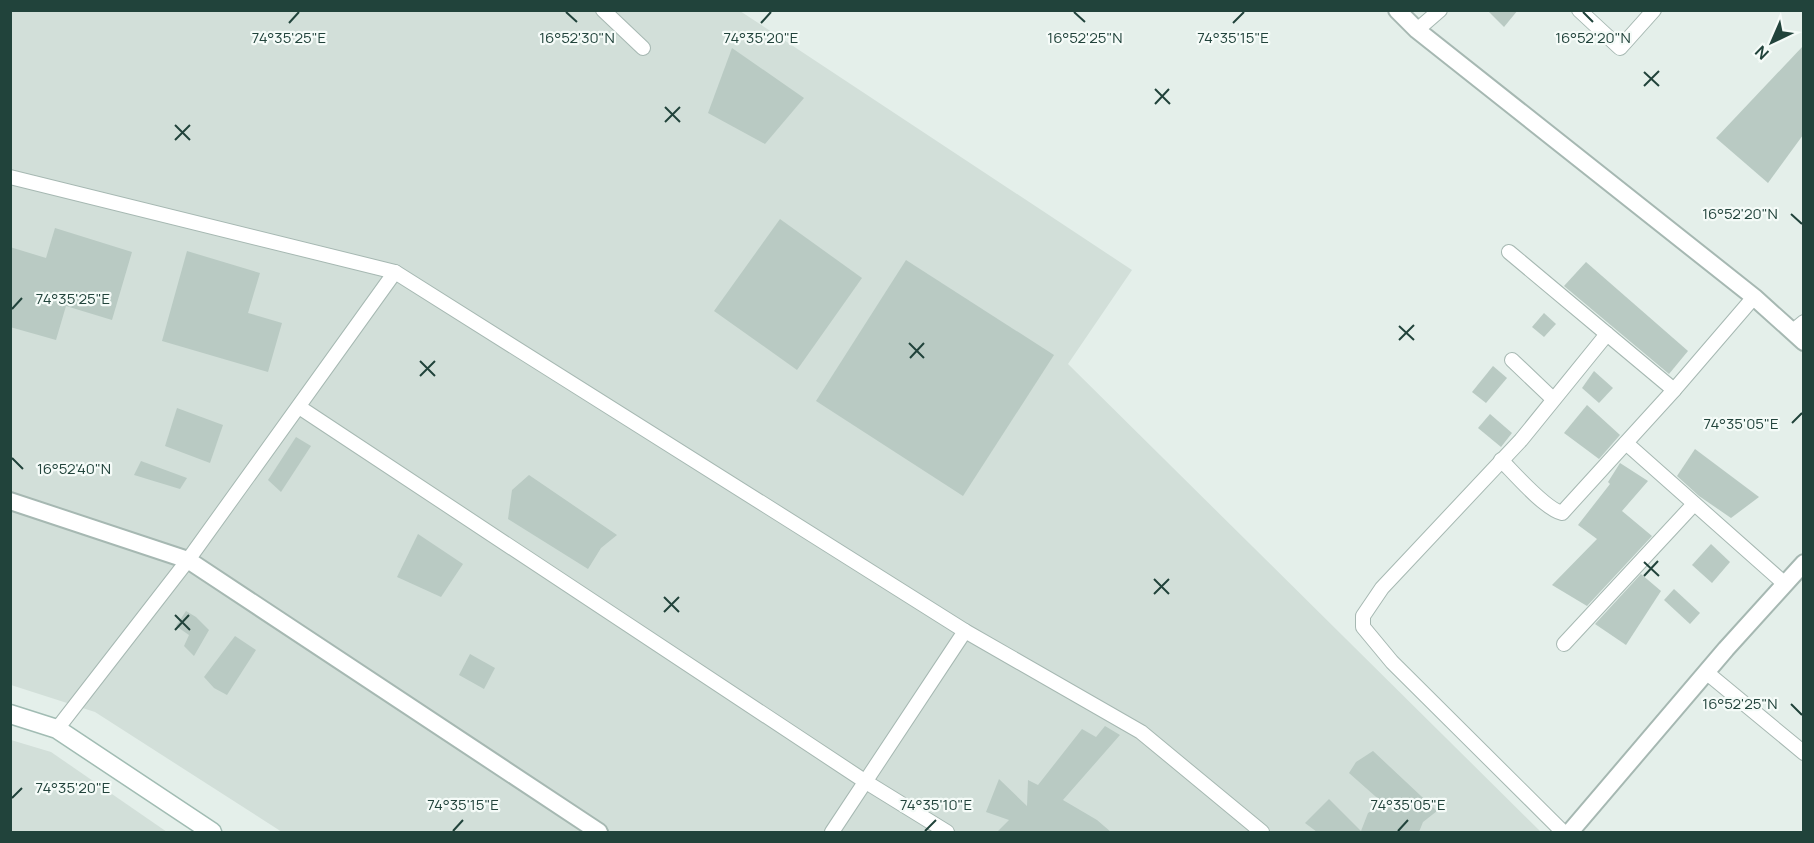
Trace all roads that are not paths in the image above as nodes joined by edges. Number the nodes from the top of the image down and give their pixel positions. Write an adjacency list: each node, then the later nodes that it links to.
1 (603, 10): 7 (street)
2 (1397, 10): 6 (street)
3 (1440, 10): 6 (street)
4 (1579, 10): 5 (street)
5 (1654, 10)
6 (1417, 30): 11 (street)
7 (643, 48)
8 (10, 177): 10 (street)
9 (1509, 252): 13 (street)
10 (395, 272): 17 (street); 25 (street)
11 (1754, 297): 12 (street); 15 (street)
12 (1800, 332)
13 (1607, 334): 15 (street); 16 (street)
14 (1512, 360): 16 (street)
15 (1674, 390): 18 (street)
16 (1553, 399): 19 (street)
17 (299, 407): 22 (street); 31 (street)
18 (1626, 443): 19 (street); 21 (street)
19 (1501, 460): 37 (street)
20 (10, 501): 22 (street)
21 (1694, 504): 24 (street); 26 (street)
22 (188, 560): 29 (street); 33 (street)
23 (1803, 563): 24 (street)
24 (1785, 584): 27 (street)
25 (965, 632): 31 (street); 36 (street)
26 (1564, 644)
27 (1706, 672): 30 (street); 38 (street)
28 (10, 714): 29 (main road)
29 (57, 729): 32 (main road)
30 (1803, 753)
31 (866, 782): 34 (street); 35 (street)
32 (212, 832)
33 (599, 832)
34 (832, 832)
35 (947, 832)
36 (1262, 832)
37 (1563, 832)
38 (1570, 832)

